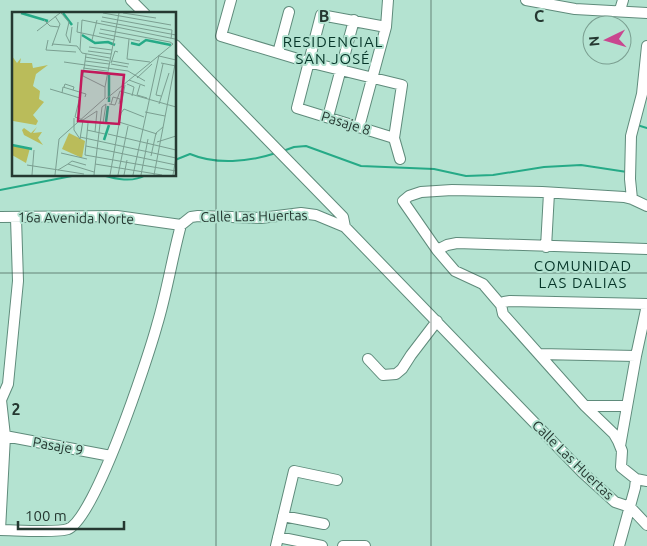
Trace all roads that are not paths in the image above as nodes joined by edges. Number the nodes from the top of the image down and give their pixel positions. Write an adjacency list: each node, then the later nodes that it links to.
1 (131, 0): 6 (street)
2 (231, 0): 13 (street)
3 (388, 0): 10 (street)
4 (526, 0): 5 (street)
5 (622, 5): 8 (street)
6 (143, 12)
7 (289, 12): 13 (street)
8 (647, 13)
9 (354, 20): 10 (street); 14 (street); 15 (street)
10 (386, 27): 16 (street)
11 (176, 46): 27 (street)
12 (647, 46): 22 (street)
13 (278, 54): 14 (street)
14 (308, 62): 15 (street); 17 (street, Pasaje 8)
15 (341, 70): 16 (street); 17 (street)
16 (372, 78): 18 (street); 19 (street)
17 (328, 117): 18 (street, Pasaje 8)
18 (359, 127): 19 (street, Pasaje 8)
19 (394, 138): 20 (street)
20 (400, 158)
21 (549, 193): 22 (street); 28 (street); 30 (street)
22 (632, 199): 23 (street)
23 (647, 206)
24 (0, 217): 25 (street, 16a Avenida Norte)
25 (16, 218): 26 (street, 16a Avenida Norte); 37 (street)
26 (181, 226): 27 (street, Calle Las Huertas); 42 (street, Calle Las Huertas)
27 (345, 227): 33 (street, Calle Las Huertas)
28 (546, 247): 29 (street); 30 (street)
29 (647, 249)
30 (437, 250): 32 (street)
31 (647, 304): 32 (street); 35 (street)
32 (501, 305): 34 (street)
33 (437, 321): 36 (street); 46 (street, Calle Las Huertas)
34 (539, 354): 35 (street); 38 (street)
35 (636, 356): 39 (street)
36 (368, 359)
37 (1, 400): 40 (street)
38 (585, 406): 39 (street); 41 (street)
39 (627, 406): 41 (street)
40 (5, 436): 42 (street, Pasaje 9); 50 (street)
41 (620, 446): 43 (street)
42 (111, 456): 50 (street, Calle Las Huertas)
43 (636, 479): 45 (street); 46 (street)
44 (337, 480): 47 (street)
45 (647, 481)
46 (630, 508): 49 (street, Calle Las Huertas); 55 (street)
47 (283, 516): 48 (street); 51 (street)
48 (324, 524)
49 (647, 525)
50 (0, 530)
51 (277, 541): 52 (street)
52 (322, 546)
53 (349, 546): 54 (street)
54 (365, 546)
55 (619, 546)

